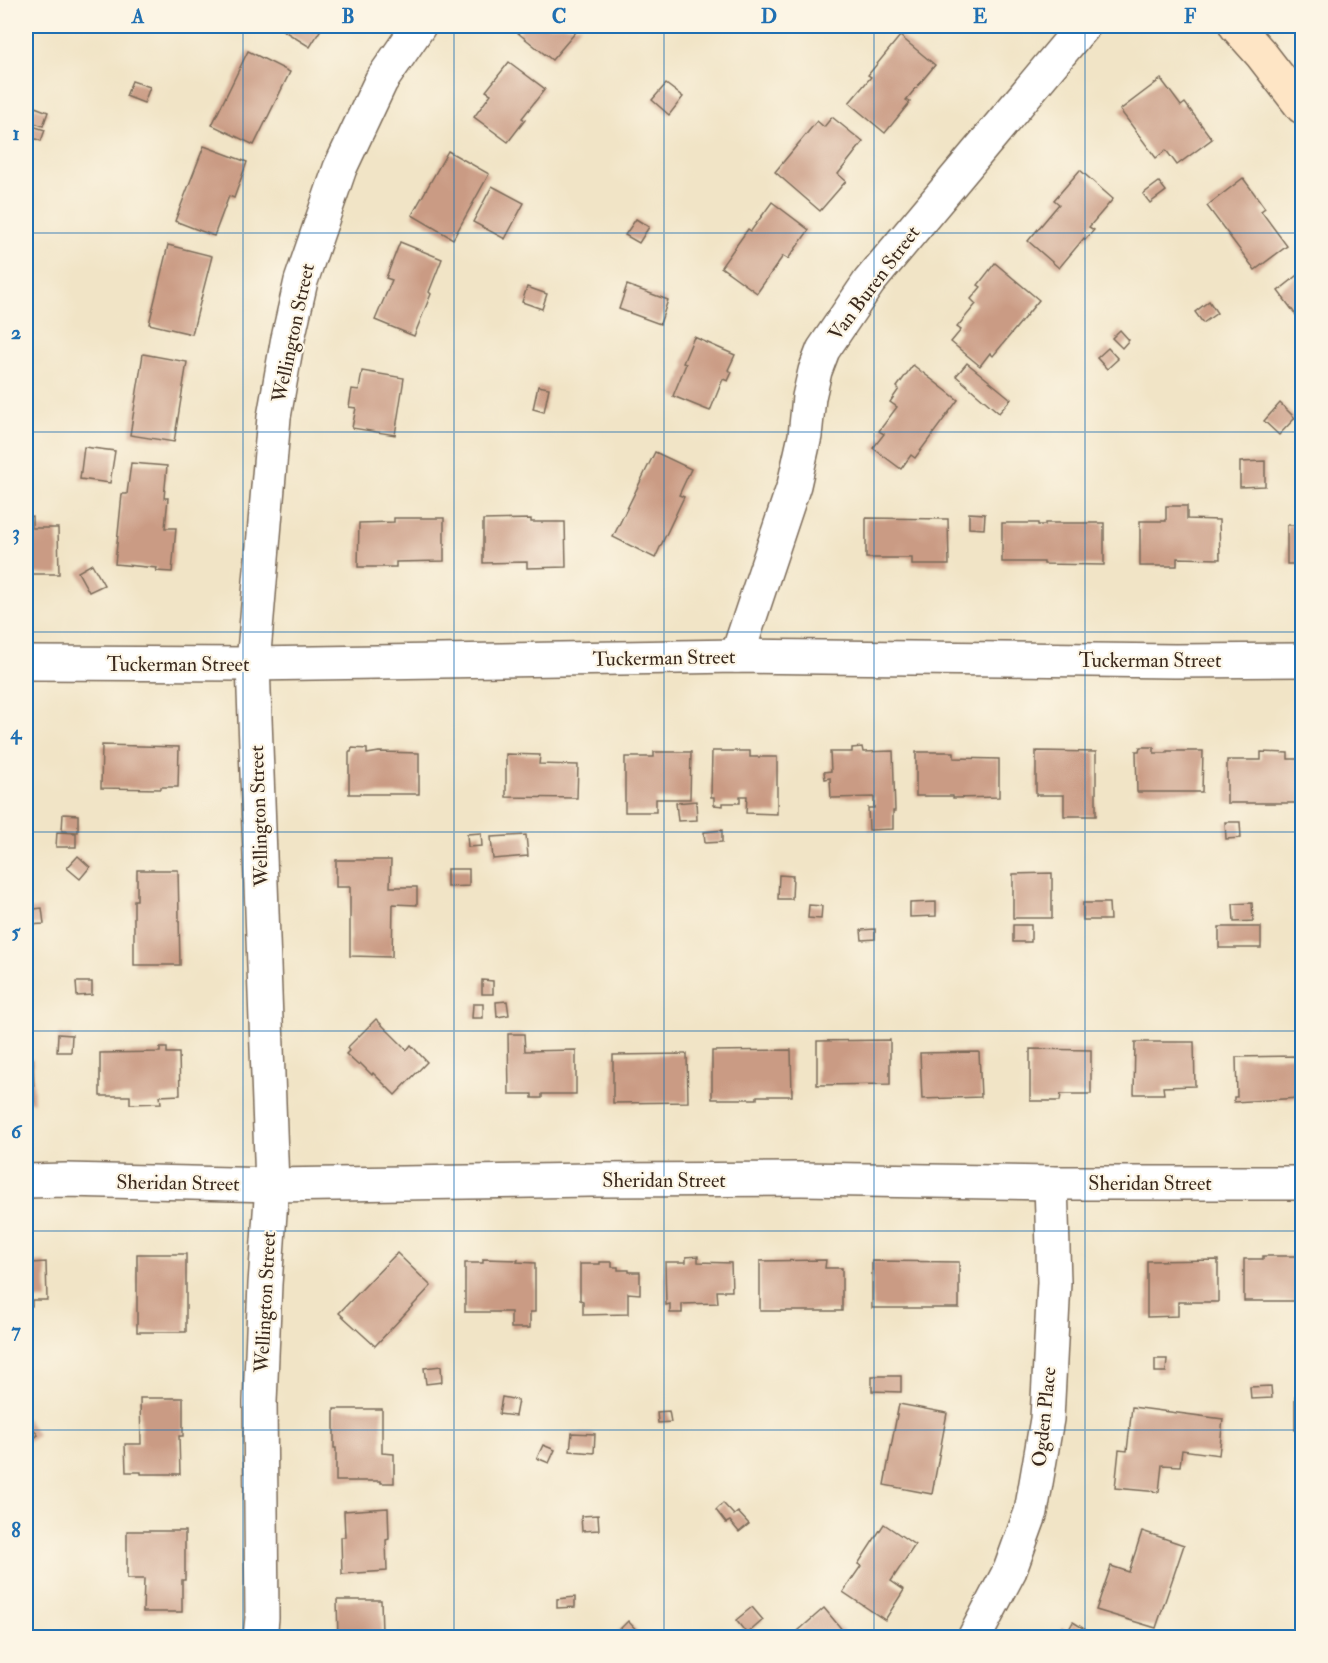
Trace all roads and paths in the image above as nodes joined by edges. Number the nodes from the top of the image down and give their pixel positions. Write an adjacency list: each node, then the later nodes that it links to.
1 (419, 26): 8 (street, Wellington Street)
2 (1083, 26): 5 (street, Van Buren Street)
3 (1236, 26): 4 (street)
4 (1302, 107)
5 (737, 656): 6 (street, Tuckerman Street); 8 (street, Tuckerman Street)
6 (1302, 660)
7 (26, 663): 8 (street, Tuckerman Street)
8 (254, 664): 12 (street, Wellington Street)
9 (26, 1181): 12 (street, Sheridan Street)
10 (1051, 1183): 11 (street, Sheridan Street); 12 (street, Sheridan Street); 14 (street, Ogden Place)
11 (1302, 1183)
12 (272, 1185): 13 (street, Wellington Street)
13 (261, 1638)
14 (974, 1638)

